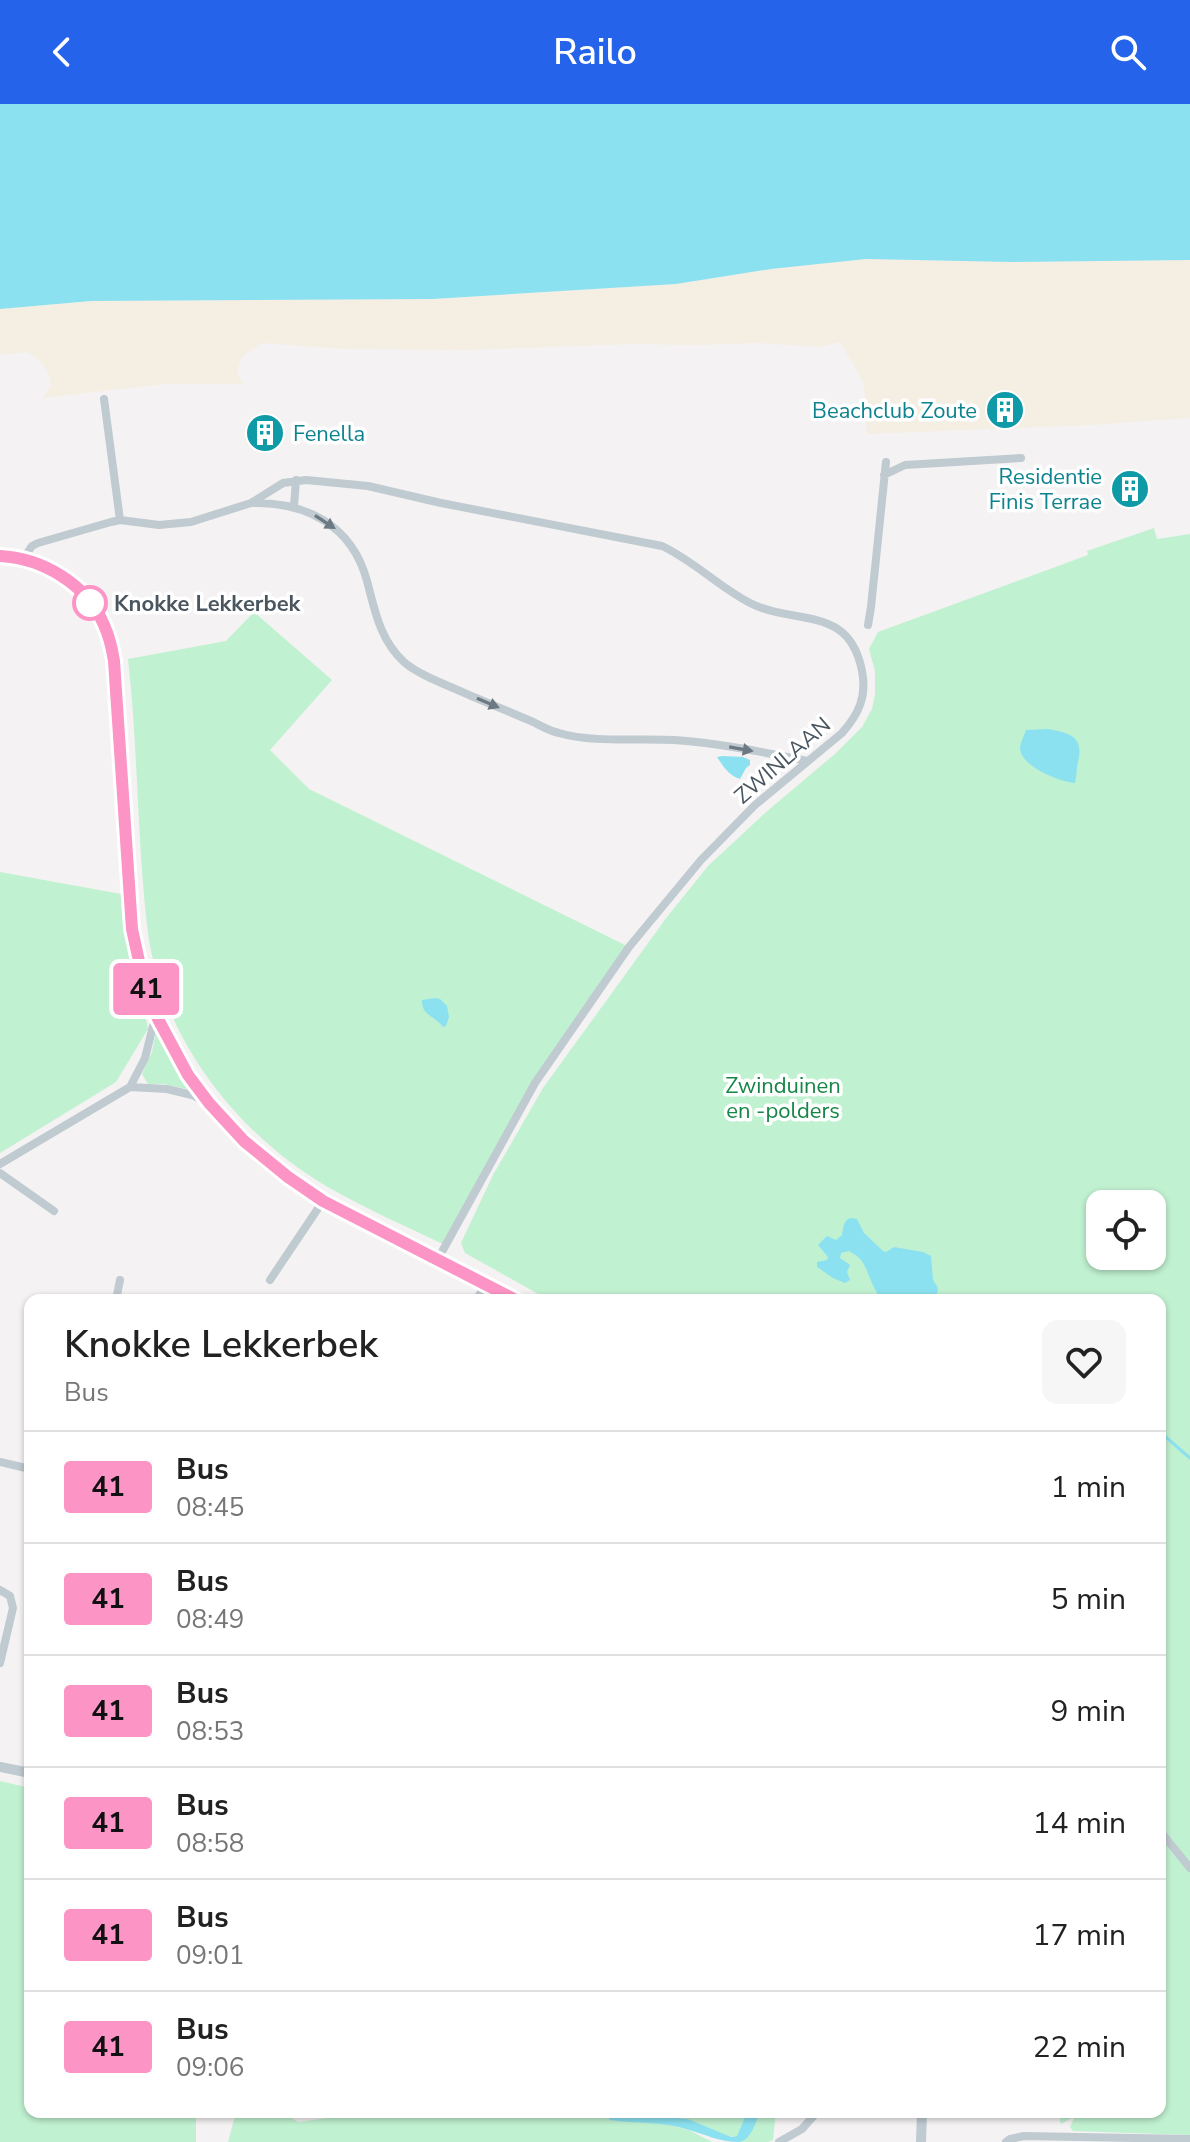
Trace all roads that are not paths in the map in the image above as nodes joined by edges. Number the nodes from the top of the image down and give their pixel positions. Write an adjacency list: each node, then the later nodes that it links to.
1 (104, 399): 8 (street)
2 (1021, 458): 4 (street)
3 (886, 462): 4 (street)
4 (884, 475): 11 (street)
5 (296, 480): 6 (street); 7 (street); 12 (street, ZWINLAAN)
6 (251, 503): 7 (street); 8 (street)
7 (294, 506): 12 (street, one-way to 12)
8 (120, 520): 10 (street)
9 (0, 556): 10 (street)
10 (23, 559): 13 (street)
11 (868, 625)
12 (807, 761): 20 (street, ZWINLAAN)
13 (158, 1019): 14 (street); 15 (street)
14 (130, 1087): 15 (street); 16 (street)
15 (209, 1103): 18 (street)
16 (0, 1164)
17 (0, 1173): 19 (street)
18 (323, 1201): 20 (street); 22 (street)
19 (54, 1211)
20 (438, 1259): 23 (street)
21 (120, 1280): 24 (street)
22 (270, 1280)
23 (486, 1284): 25 (street); 26 (street)
24 (117, 1294)
25 (480, 1294)
26 (505, 1294)
27 (0, 1462): 28 (street)
28 (24, 1468)
29 (0, 1590): 30 (street)
30 (0, 1663)
31 (0, 1767): 32 (street)
32 (24, 1772)
33 (1166, 1838): 34 (street)
34 (1190, 1868)
35 (812, 2118): 39 (street)
36 (922, 2118): 40 (street)
37 (1190, 2139): 38 (street)
38 (1154, 2140): 41 (street)
39 (779, 2142)
40 (921, 2142)
41 (1006, 2142)

